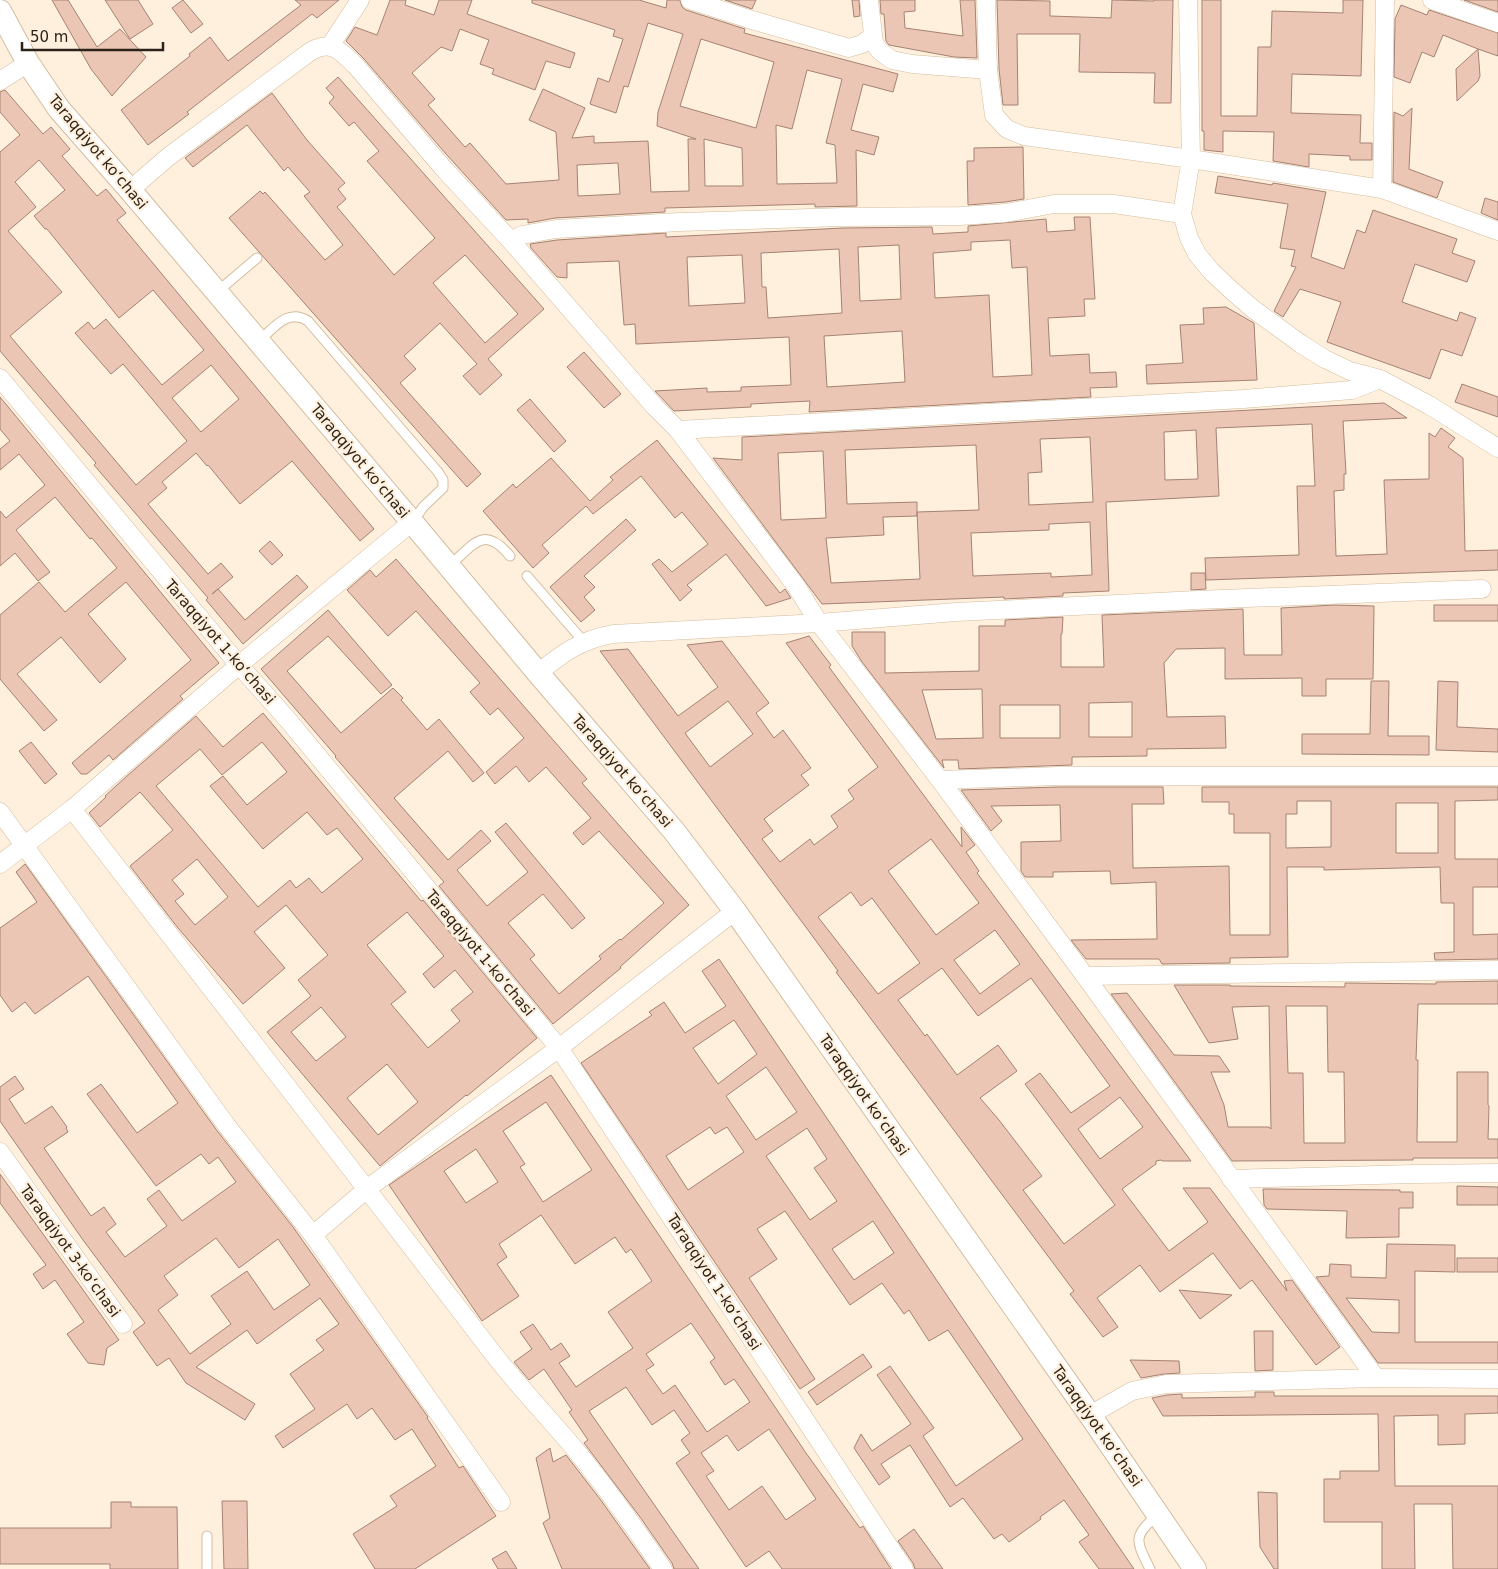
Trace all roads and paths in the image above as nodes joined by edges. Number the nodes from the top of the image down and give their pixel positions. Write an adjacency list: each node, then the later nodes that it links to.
1 (360, 0): 11 (street)
2 (690, 0): 10 (street)
3 (869, 0): 10 (street)
4 (986, 0): 13 (street)
5 (1188, 0): 15 (street)
6 (1385, 0): 16 (street)
7 (1432, 0): 9 (street)
8 (0, 11): 12 (street, Taraqqiyot koʻchasi)
9 (1498, 23)
10 (873, 36): 13 (street)
11 (330, 46): 17 (street); 20 (street)
12 (28, 63): 14 (street); 17 (street, Taraqqiyot koʻchasi)
13 (988, 70): 15 (street)
14 (0, 81)
15 (1191, 158): 16 (street); 18 (street)
16 (1382, 189): 19 (street)
17 (130, 190): 22 (street, Taraqqiyot koʻchasi)
18 (1182, 214): 20 (street); 25 (street)
19 (1498, 231)
20 (511, 241): 26 (street)
21 (257, 258): 22 (lane)
22 (217, 292): 23 (street, Taraqqiyot koʻchasi)
23 (258, 341): 28 (street, Taraqqiyot koʻchasi); 28 (lane)
24 (0, 378): 35 (street, Taraqqiyot 1-koʻchasi)
25 (1380, 379): 26 (street); 27 (street)
26 (678, 430): 33 (street)
27 (1498, 448)
28 (412, 522): 30 (street, Taraqqiyot koʻchasi); 35 (street)
29 (510, 556): 30 (lane)
30 (449, 566): 36 (street, Taraqqiyot koʻchasi)
31 (527, 576): 34 (lane)
32 (1482, 589): 33 (street)
33 (819, 623): 34 (street); 38 (street)
34 (584, 642): 36 (street)
35 (238, 665): 39 (street); 46 (street, Taraqqiyot 1-koʻchasi)
36 (538, 673): 43 (street, Taraqqiyot koʻchasi)
37 (1498, 776): 38 (street)
38 (940, 780): 45 (street)
39 (72, 809): 41 (street); 50 (street)
40 (0, 812): 41 (street)
41 (24, 847): 42 (street); 51 (street)
42 (0, 864)
43 (735, 911): 46 (street); 55 (street, Taraqqiyot koʻchasi)
44 (1498, 970): 45 (street)
45 (1085, 976): 49 (street)
46 (559, 1048): 50 (street); 61 (street, Taraqqiyot 1-koʻchasi)
47 (0, 1152): 52 (street, Taraqqiyot 3-koʻchasi)
48 (1498, 1173): 49 (street)
49 (1231, 1179): 53 (street)
50 (368, 1188): 51 (street); 60 (street)
51 (313, 1235): 56 (street)
52 (123, 1324)
53 (1376, 1378): 54 (street); 55 (street)
54 (1498, 1379)
55 (1090, 1416): 57 (street, Taraqqiyot koʻchasi)
56 (501, 1502)
57 (1158, 1514): 62 (lane); 63 (street, Taraqqiyot koʻchasi)
58 (207, 1536): 59 (lane)
59 (207, 1569)
60 (663, 1569)
61 (904, 1569)
62 (1150, 1569)
63 (1195, 1569)

